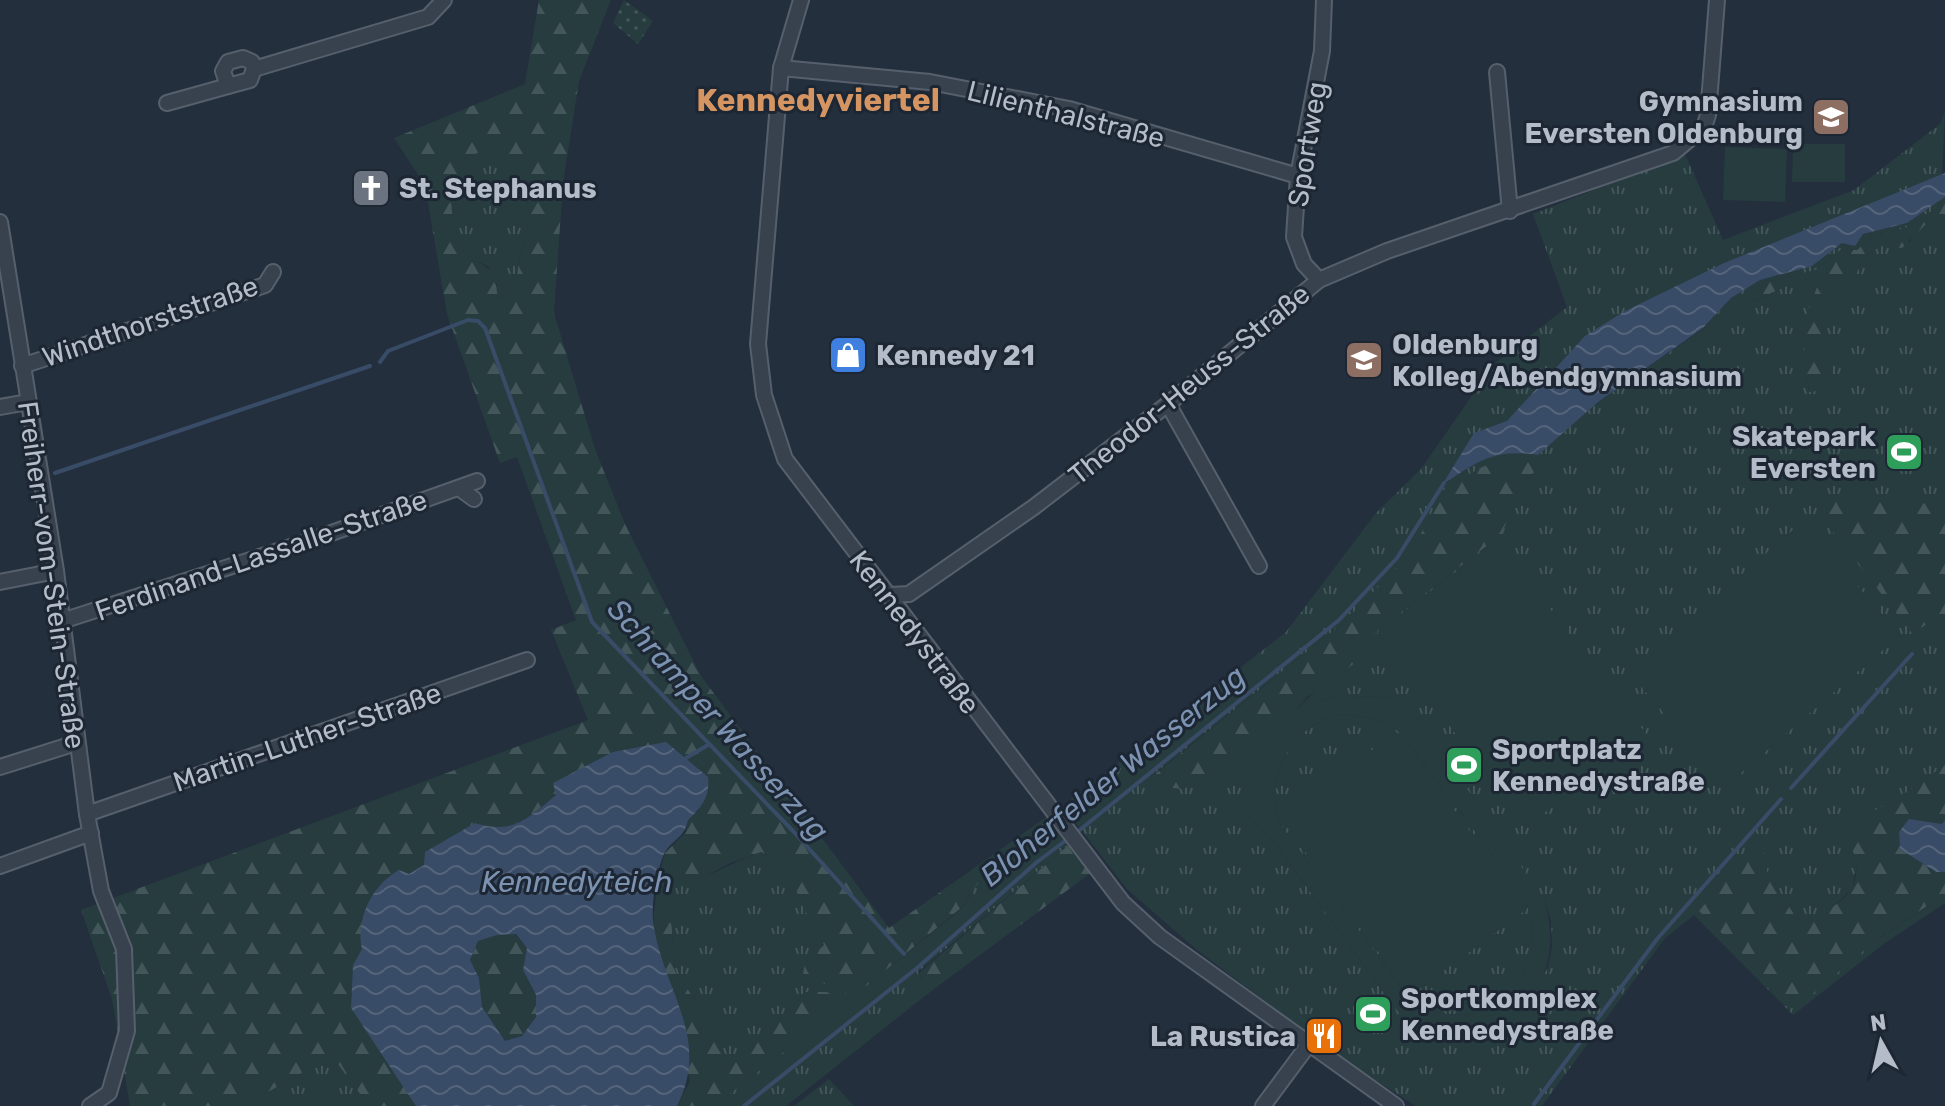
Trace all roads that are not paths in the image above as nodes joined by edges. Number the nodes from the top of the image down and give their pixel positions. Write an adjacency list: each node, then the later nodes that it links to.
1 (444, 0): 6 (street)
2 (801, 0): 5 (street, Kennedystraße)
3 (1324, 0): 10 (street, Sportweg)
4 (1717, 0): 11 (street, Theodor-Heuss-Straße)
5 (781, 68): 10 (street, Lilienthalstraße); 25 (street, Kennedystraße)
6 (254, 69): 8 (street); 8 (street)
7 (1497, 72): 11 (street)
8 (228, 86): 9 (street)
9 (167, 103)
10 (1298, 176): 14 (street, Sportweg)
11 (1510, 211): 14 (street, Theodor-Heuss-Straße)
12 (0, 222): 15 (street, Freiherr-vom-Stein-Straße)
13 (273, 272): 15 (street, Windthorststraße)
14 (1319, 280): 17 (street, Theodor-Heuss-Straße)
15 (22, 366): 16 (street, Freiherr-vom-Stein-Straße)
16 (28, 402): 18 (street); 23 (street, Freiherr-vom-Stein-Straße)
17 (1168, 404): 22 (street); 25 (street, Theodor-Heuss-Straße)
18 (0, 407)
19 (477, 481): 20 (street, Ferdinand-Lassalle-Straße)
20 (459, 488): 21 (street, Ferdinand-Lassalle-Straße); 26 (street, Ferdinand-Lassalle-Straße)
21 (474, 499)
22 (1259, 566)
23 (56, 571): 24 (street); 26 (street, Freiherr-vom-Stein-Straße)
24 (0, 582)
25 (890, 595): 33 (street, Kennedystraße)
26 (62, 621): 28 (street, Freiherr-vom-Stein-Straße)
27 (527, 660): 30 (street, Martin-Luther-Straße)
28 (76, 743): 29 (street); 30 (street, Freiherr-vom-Stein-Straße)
29 (0, 767)
30 (87, 814): 31 (street, Freiherr-vom-Stein-Straße)
31 (91, 833): 32 (street); 34 (street, Freiherr-vom-Stein-Straße)
32 (0, 866)
33 (1309, 1044): 35 (street); 36 (street, Kennedystraße)
34 (90, 1106)
35 (1263, 1106)
36 (1396, 1106)

